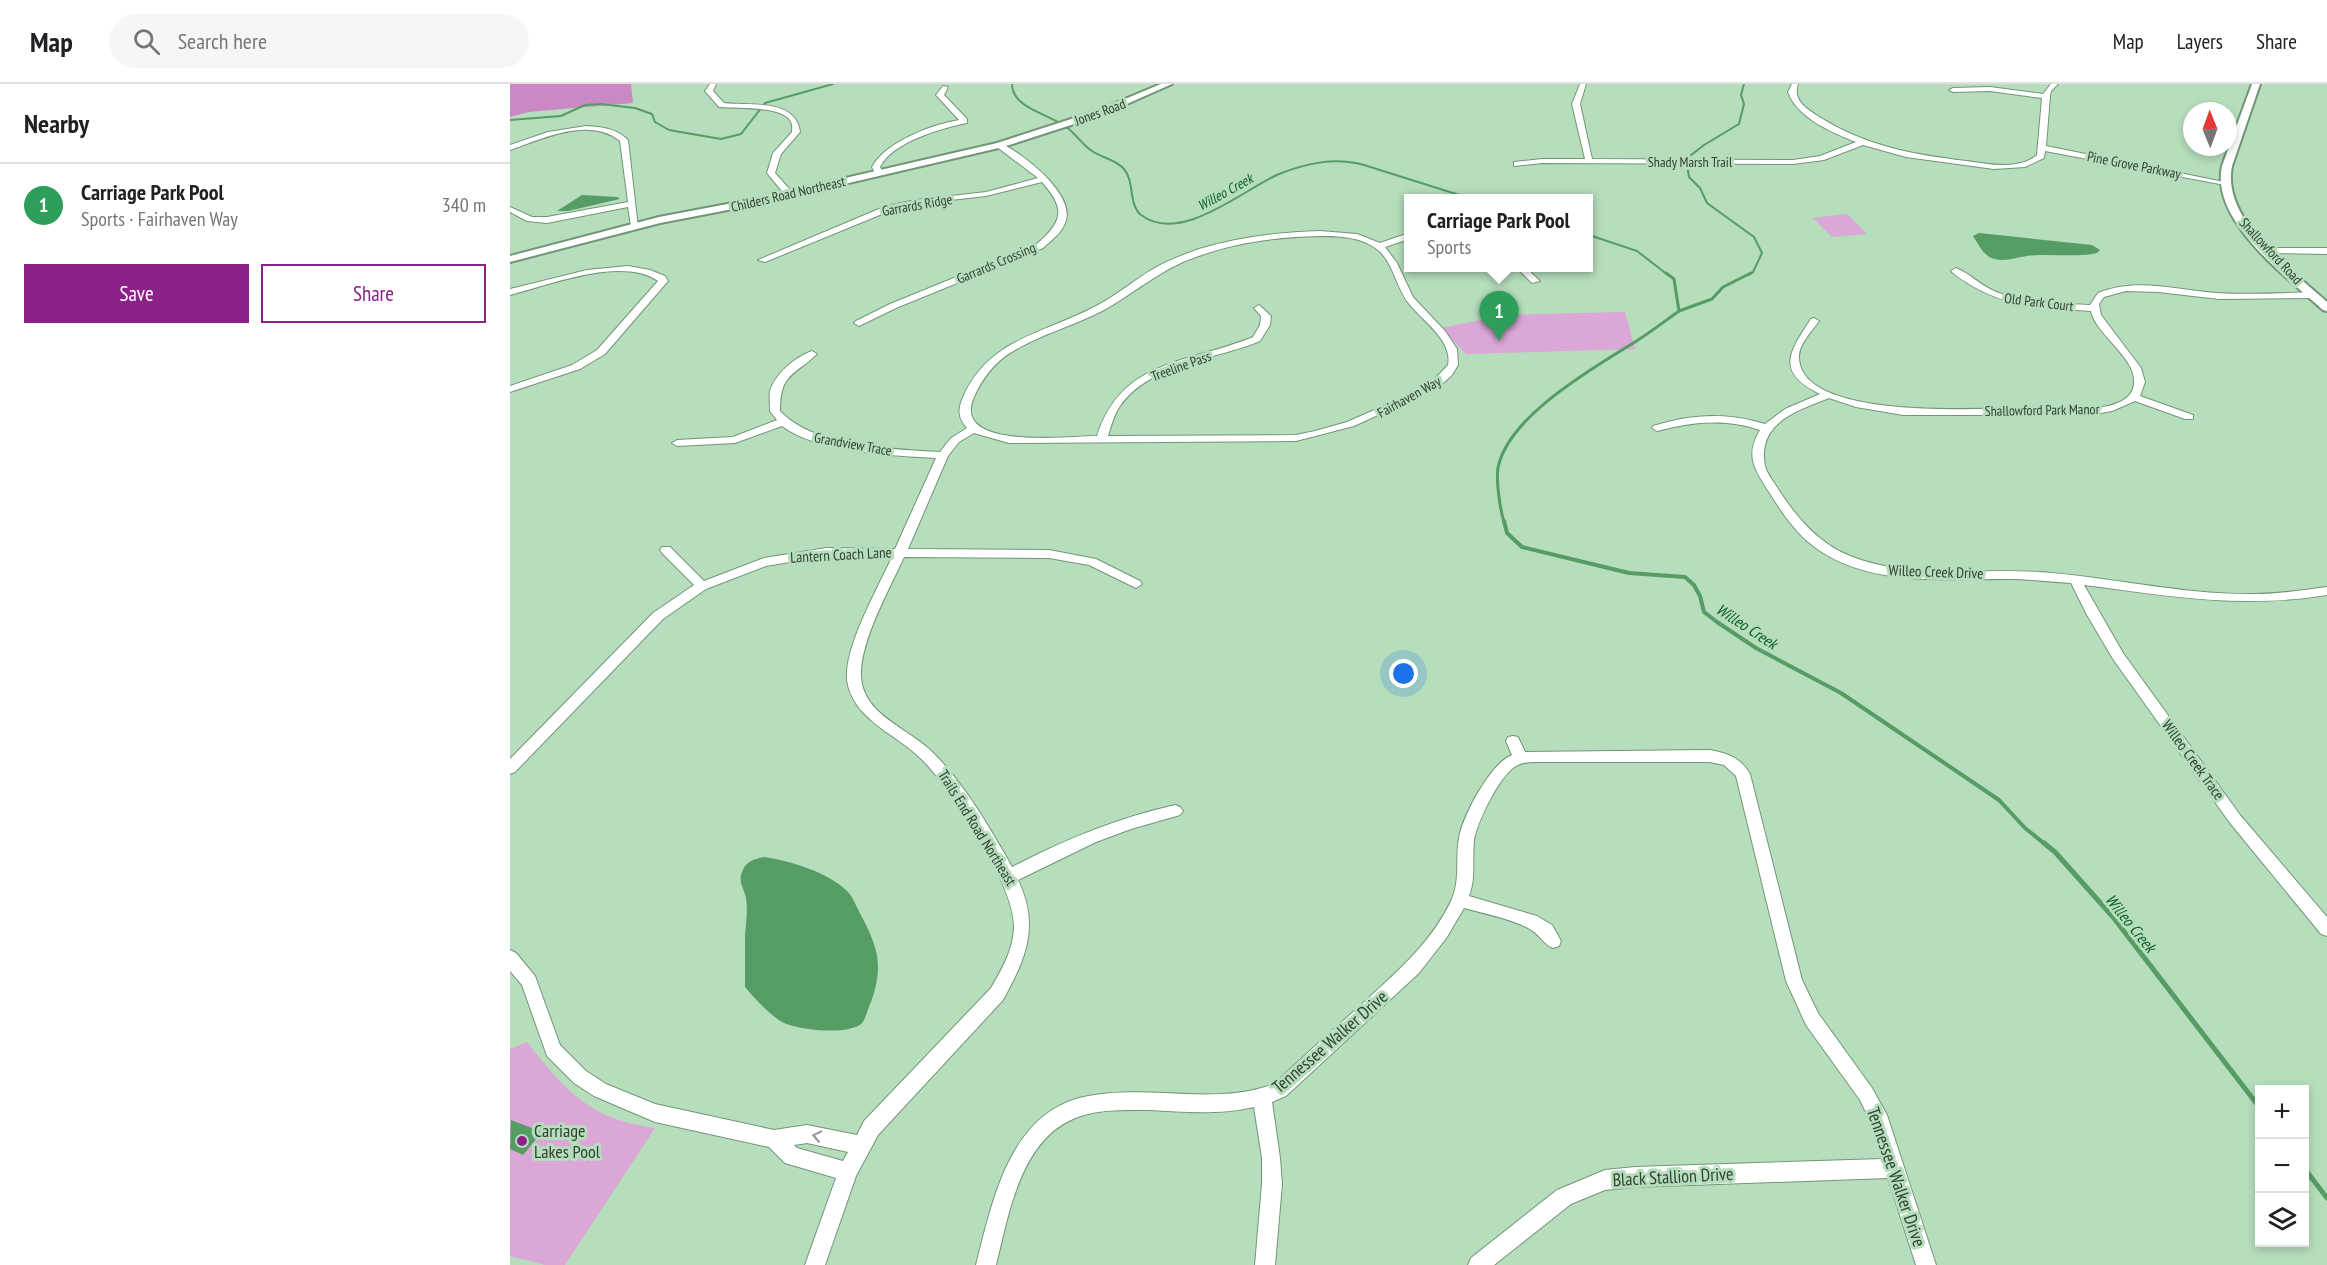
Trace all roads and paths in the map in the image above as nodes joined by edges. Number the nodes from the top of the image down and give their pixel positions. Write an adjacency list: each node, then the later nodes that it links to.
1 (713, 84): 20 (street)
2 (1168, 84): 10 (street, Jones Road)
3 (1583, 84): 15 (street)
4 (1795, 84): 11 (street)
5 (2055, 84): 9 (street)
6 (2256, 84): 19 (street)
7 (945, 87): 17 (street)
8 (1953, 90): 9 (street)
9 (2046, 96): 13 (street)
10 (1064, 125): 12 (street, Childers Road Northeast)
11 (1861, 144): 13 (street); 15 (street, Shady Marsh Trail)
12 (1000, 145): 17 (street, Childers Road Northeast); 18 (street, Garrards Crossing)
13 (2043, 146): 19 (street, Pine Grove Parkway)
14 (510, 148): 21 (street)
15 (1589, 162): 16 (street, Shady Marsh Trail)
16 (1517, 164)
17 (879, 173): 20 (street, Childers Road Northeast)
18 (1044, 180): 29 (street, Garrards Ridge); 39 (street, Garrards Crossing)
19 (2225, 180): 26 (street, Shallowford Road)
20 (789, 194): 23 (street, Childers Road Northeast)
21 (631, 204): 22 (street); 23 (street)
22 (510, 209)
23 (635, 226): 28 (street, Childers Road Northeast)
24 (1404, 238): 25 (street)
25 (1379, 246): 48 (street); 49 (street, Fairhaven Way)
26 (2268, 251): 27 (street); 34 (street, Shallowford Road)
27 (2327, 251)
28 (510, 259)
29 (762, 260)
30 (1956, 271): 36 (street, Old Park Court)
31 (1526, 272): 32 (street)
32 (1535, 281)
33 (510, 292): 41 (street)
34 (2314, 296): 36 (street); 37 (street, Shallowford Road)
35 (1259, 308): 49 (street, Treeline Pass)
36 (2093, 308): 43 (street)
37 (2327, 308)
38 (1814, 321): 42 (street)
39 (859, 322)
40 (812, 354): 45 (street)
41 (510, 389)
42 (1829, 394): 43 (street, Shallowford Park Manor); 47 (street)
43 (2133, 397): 44 (street)
44 (2190, 417)
45 (782, 423): 50 (street); 51 (street, Grandview Trace)
46 (1657, 428): 47 (street)
47 (1766, 428): 54 (street, Willeo Creek Drive)
48 (973, 429): 49 (street, Fairhaven Way); 51 (street, Trails End Road Northeast)
49 (1101, 440)
50 (676, 443)
51 (943, 455): 53 (street, Trails End Road Northeast)
52 (666, 550): 56 (street)
53 (900, 552): 55 (street, Lantern Coach Lane); 56 (street, Lantern Coach Lane); 62 (street, Trails End Road Northeast)
54 (2075, 579): 57 (street, Willeo Creek Drive); 64 (street, Willeo Creek Trace)
55 (1136, 584)
56 (702, 586): 60 (street, Lantern Coach Lane)
57 (2327, 591)
58 (1513, 741): 59 (street)
59 (1521, 758): 63 (street, Tennessee Walker Drive); 70 (street, Tennessee Walker Drive)
60 (510, 768)
61 (1175, 811): 62 (street)
62 (1010, 876): 69 (street, Trails End Road Northeast)
63 (1460, 900): 65 (street); 67 (street, Tennessee Walker Drive)
64 (2327, 929)
65 (1553, 941)
66 (510, 958): 68 (street)
67 (1262, 1098): 73 (street, Tennessee Walker Drive); 74 (street)
68 (774, 1139): 69 (street, one-way to 68); 71 (street)
69 (860, 1145): 71 (street, Trails End Road Northeast)
70 (1895, 1168): 75 (street, Black Stallion Drive); 76 (street, Tennessee Walker Drive)
71 (848, 1172): 72 (street, Trails End Road Northeast)
72 (815, 1265)
73 (986, 1265)
74 (1265, 1265)
75 (1478, 1265)
76 (1926, 1265)

